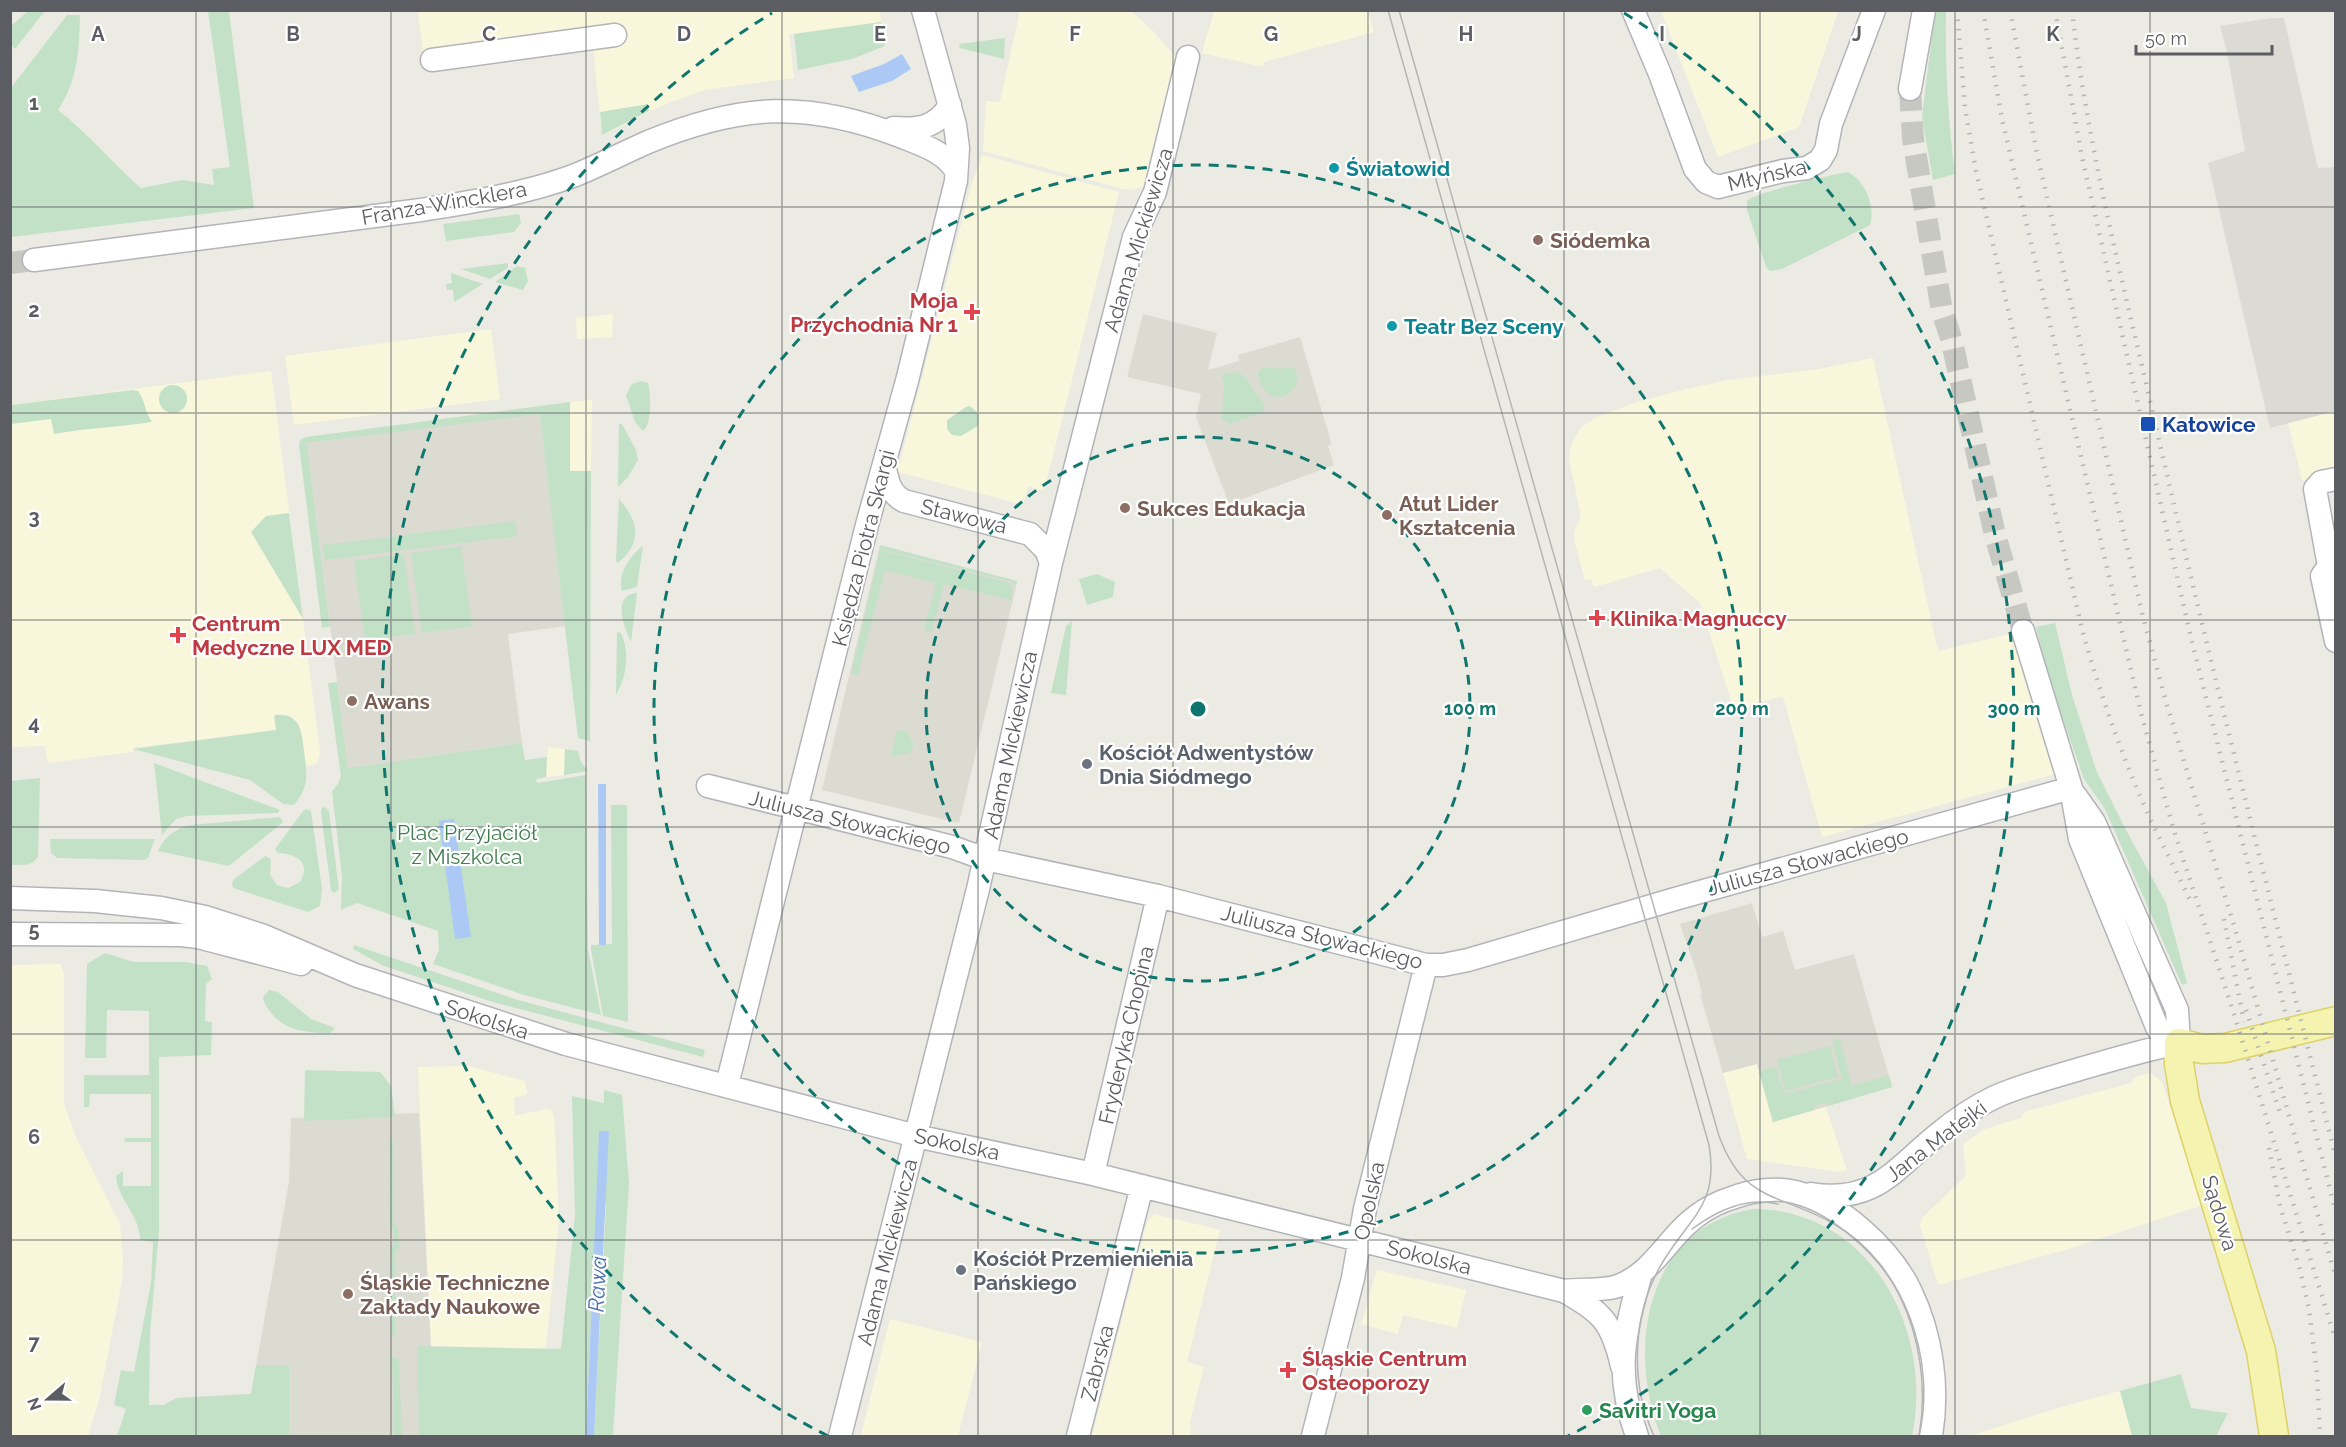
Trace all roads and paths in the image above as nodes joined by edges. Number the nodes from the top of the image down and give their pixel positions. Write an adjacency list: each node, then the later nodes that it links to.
1 (922, 10): 9 (street, Księdza Piotra Skargi)
2 (1633, 10): 3 (street, Młyńska)
3 (1874, 10)
4 (1924, 10): 8 (street)
5 (615, 35): 7 (street)
6 (1188, 57): 15 (street, Adama Mickiewicza)
7 (432, 60)
8 (1910, 89)
9 (950, 105): 10 (street, Franza Wincklera); 11 (street, Księdza Piotra Skargi)
10 (877, 127): 11 (street, Franza Wincklera); 12 (street, Franza Wincklera)
11 (956, 171): 13 (street, Księdza Piotra Skargi)
12 (34, 260)
13 (884, 465): 15 (street, Stawowa); 21 (street, Księdza Piotra Skargi)
14 (2336, 479): 16 (street)
15 (1051, 563): 22 (street, Adama Mickiewicza)
16 (2332, 566): 18 (street)
17 (2023, 631): 20 (street)
18 (2336, 641)
19 (708, 786): 21 (street, Juliusza Słowackiego)
20 (2071, 788): 26 (street, Juliusza Słowackiego); 29 (street)
21 (798, 809): 22 (street, Juliusza Słowackiego); 30 (street, Księdza Piotra Skargi)
22 (985, 859): 23 (street, Juliusza Słowackiego); 31 (street, Adama Mickiewicza)
23 (1158, 896): 26 (street, Juliusza Słowackiego); 32 (street, Fryderyka Chopina)
24 (10, 898): 27 (street, Sokolska)
25 (10, 934): 27 (street, Sokolska)
26 (1426, 965): 35 (street, Opolska)
27 (355, 975): 30 (street, Sokolska)
28 (2336, 1021): 29 (main road)
29 (2179, 1043): 34 (street, Jana Matejki); 44 (main road, Sądowa)
30 (727, 1085): 31 (street, Sokolska)
31 (916, 1136): 32 (street, Sokolska); 39 (street, Adama Mickiewicza)
32 (1093, 1174): 33 (street, Sokolska)
33 (1142, 1186): 35 (street, Sokolska); 40 (street, Zabrska)
34 (1795, 1192): 36 (street, Jana Matejki); 43 (street)
35 (1360, 1240): 37 (street, Sokolska); 41 (street, Opolska)
36 (1641, 1273): 37 (street, Sokolska); 38 (street)
37 (1564, 1291): 38 (street, Sokolska)
38 (1622, 1366): 42 (street)
39 (840, 1437)
40 (1078, 1437)
41 (1313, 1437)
42 (1637, 1437)
43 (1931, 1437)
44 (2274, 1437)

